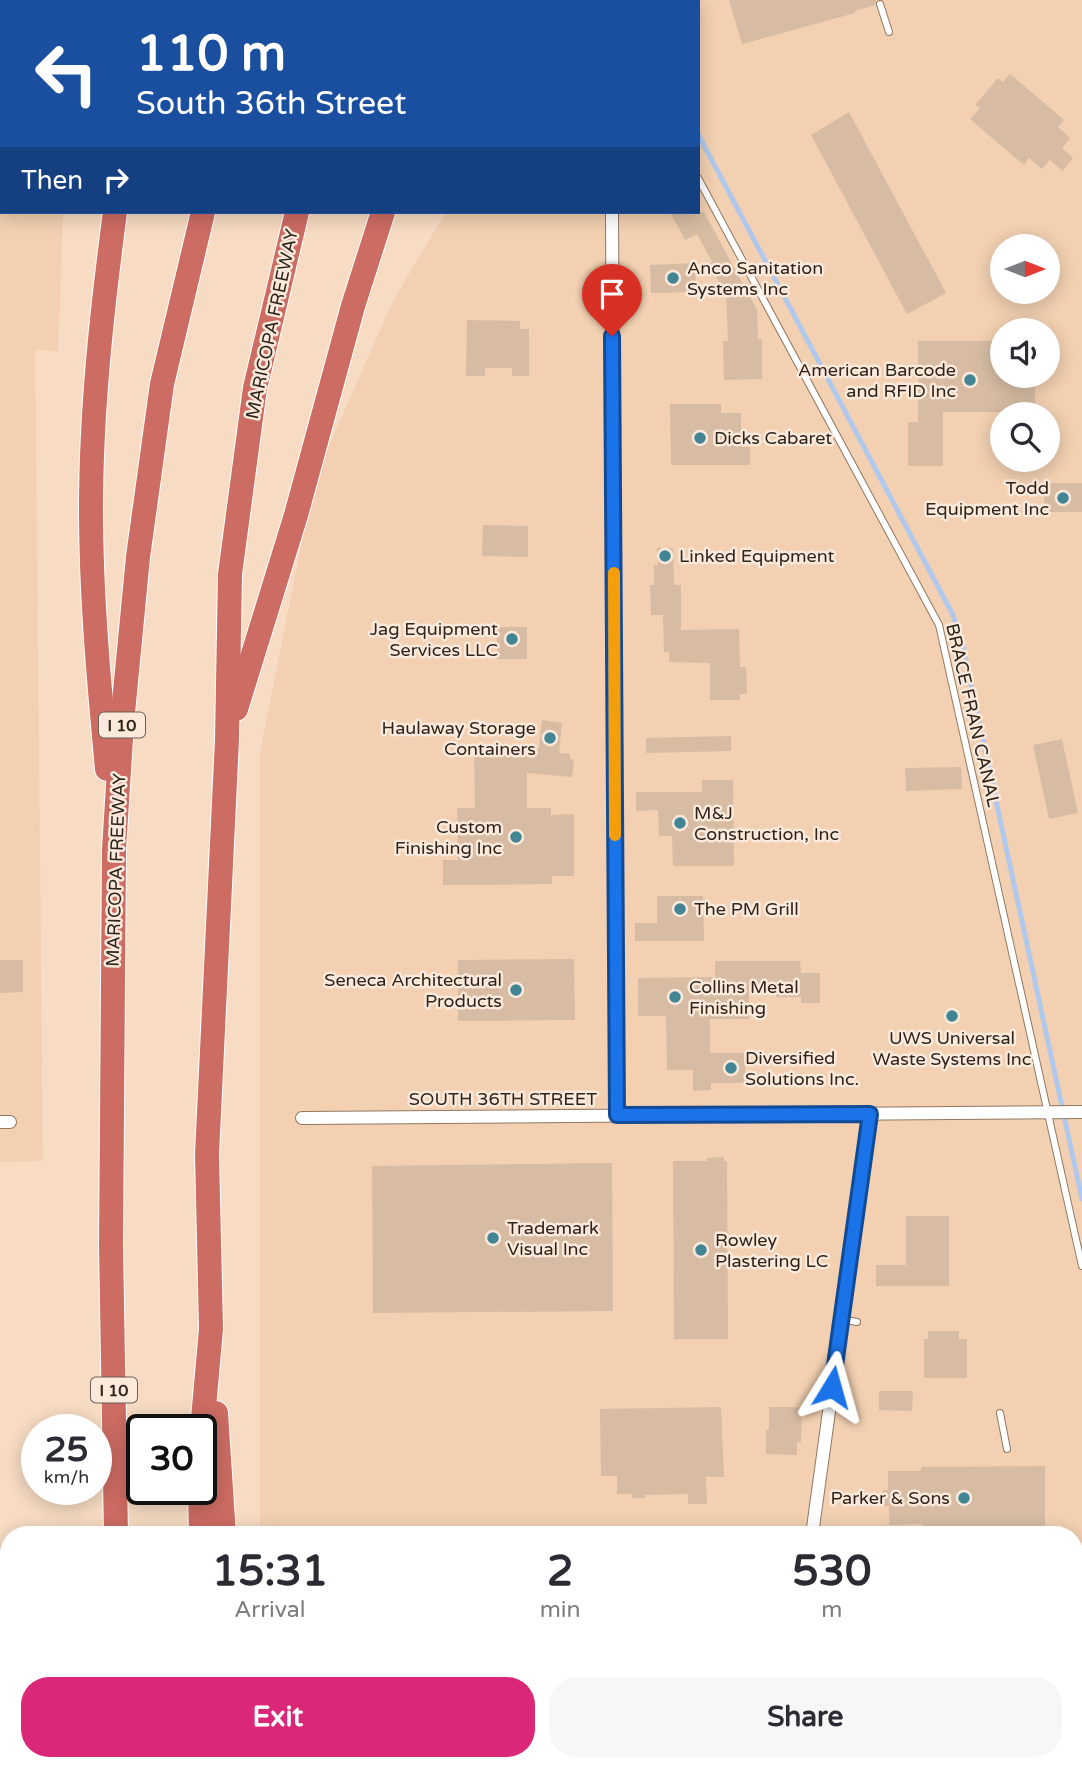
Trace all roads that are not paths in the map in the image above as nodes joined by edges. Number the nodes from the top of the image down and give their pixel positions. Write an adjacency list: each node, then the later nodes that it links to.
1 (880, 4): 2 (lane)
2 (889, 32)
3 (700, 182): 11 (lane, BRACE FRAN CANAL)
4 (115, 214): 10 (highway)
5 (203, 214): 10 (highway, MARICOPA FREEWAY / I 10)
6 (297, 214): 9 (highway, MARICOPA FREEWAY)
7 (382, 214): 9 (highway)
8 (612, 214): 14 (street)
9 (227, 740): 19 (highway, MARICOPA FREEWAY)
10 (114, 849): 24 (highway, MARICOPA FREEWAY / I 10)
11 (1050, 1112): 12 (street, SOUTH 36TH STREET); 13 (street, SOUTH 36TH STREET); 16 (lane, BRACE FRAN CANAL)
12 (1082, 1112)
13 (870, 1114): 14 (street, SOUTH 36TH STREET); 17 (street)
14 (617, 1115): 15 (street, SOUTH 36TH STREET)
15 (302, 1118)
16 (1082, 1266)
17 (841, 1319): 18 (lane); 27 (street)
18 (857, 1322)
19 (211, 1329): 21 (highway, MARICOPA FREEWAY); 26 (highway)
20 (1000, 1413): 22 (lane)
21 (203, 1414)
22 (1007, 1449)
23 (200, 1505): 25 (highway)
24 (116, 1526)
25 (201, 1526)
26 (224, 1526)
27 (813, 1526)

